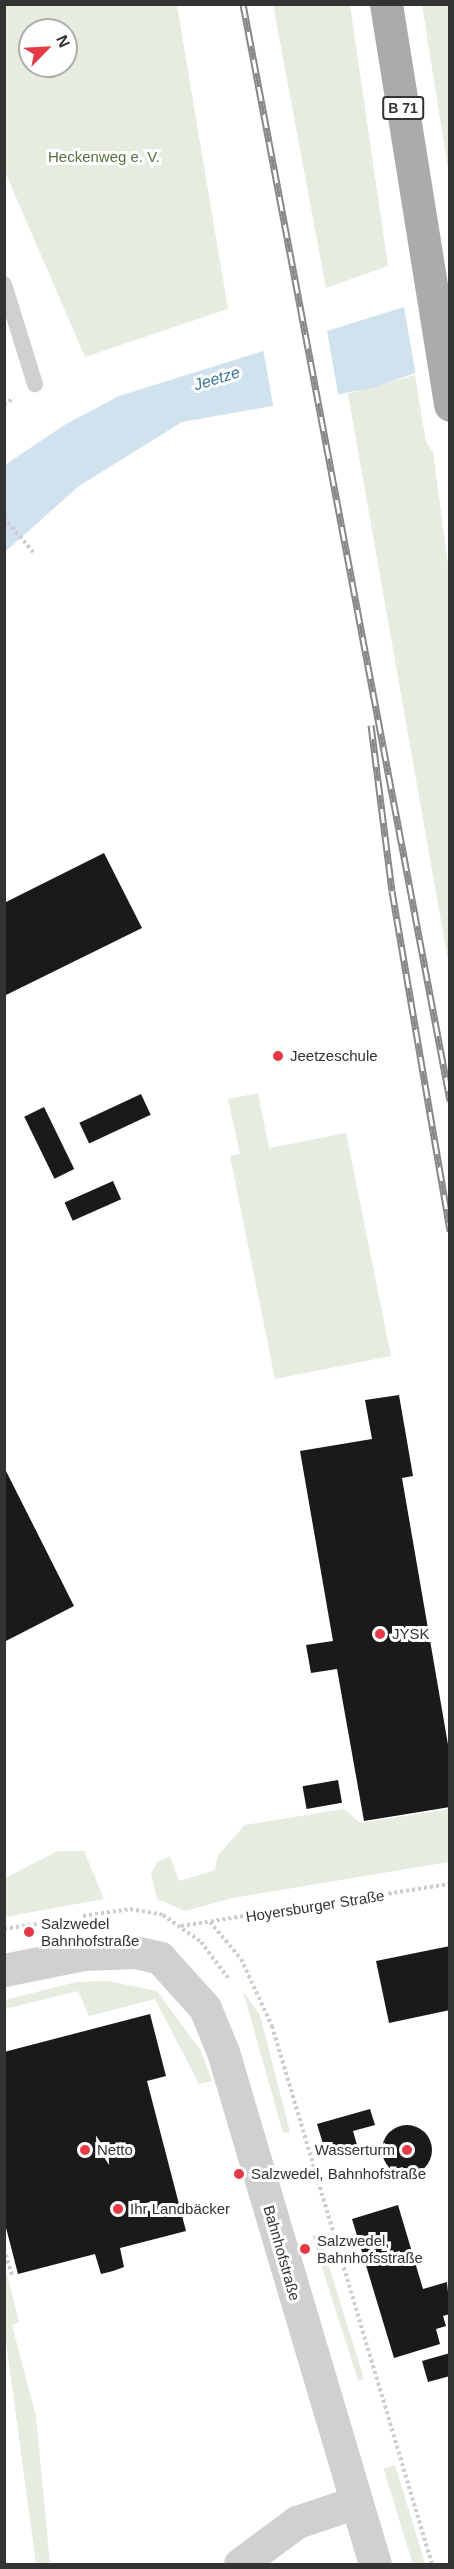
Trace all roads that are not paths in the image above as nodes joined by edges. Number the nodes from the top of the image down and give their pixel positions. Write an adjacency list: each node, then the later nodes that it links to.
1 (386, 4): 4 (main road, B 71)
2 (4, 284): 3 (lane)
3 (35, 384)
4 (450, 405)
5 (4, 1970): 6 (street, Bahnhofstraße)
6 (356, 2502): 7 (street); 8 (street, Bahnhofstraße)
7 (240, 2565)
8 (375, 2565)

